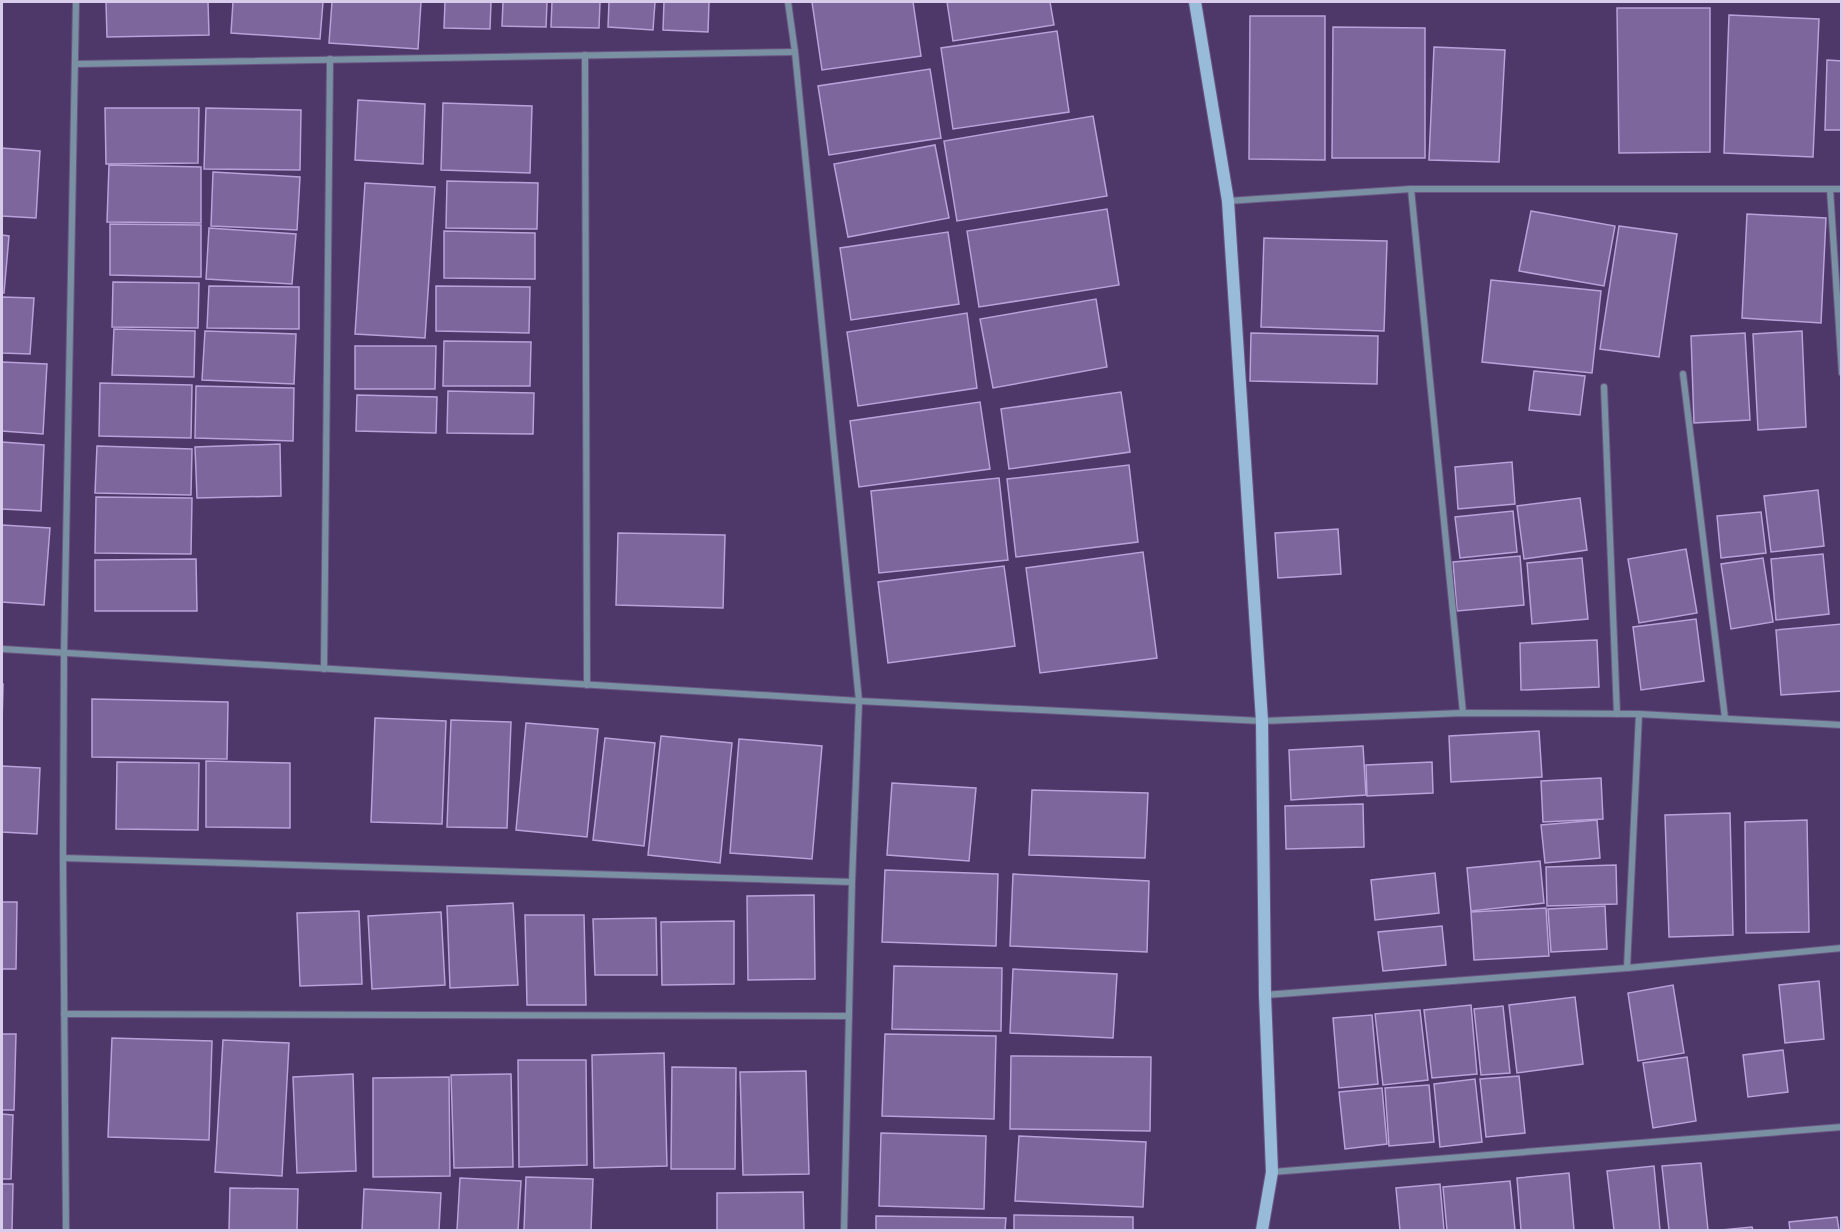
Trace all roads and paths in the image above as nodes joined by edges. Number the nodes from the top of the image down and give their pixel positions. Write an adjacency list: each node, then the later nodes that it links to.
1 (76, 2): 7 (street)
2 (788, 2): 4 (street)
3 (1195, 2): 11 (street)
4 (795, 52): 5 (street); 19 (street)
5 (585, 55): 6 (street); 18 (street)
6 (330, 59): 7 (street); 17 (street)
7 (75, 64): 16 (street)
8 (1412, 189): 9 (street); 11 (street); 20 (street)
9 (1830, 189): 10 (street); 12 (street)
10 (1842, 189)
11 (1228, 201): 24 (street)
12 (1842, 373)
13 (1683, 374): 23 (street)
14 (1604, 387): 21 (street)
15 (2, 649): 16 (street)
16 (64, 653): 17 (street); 26 (street)
17 (324, 669): 18 (street)
18 (587, 685): 19 (street)
19 (859, 701): 24 (street); 27 (street)
20 (1463, 713): 21 (street); 24 (street)
21 (1617, 714): 22 (street)
22 (1639, 714): 23 (street); 29 (street)
23 (1725, 718): 25 (street)
24 (1262, 721): 30 (street)
25 (1842, 724)
26 (63, 858): 27 (street); 31 (street)
27 (852, 882): 32 (street)
28 (1842, 948): 29 (street)
29 (1627, 968): 30 (street)
30 (1265, 995): 34 (street)
31 (64, 1014): 32 (street); 35 (street)
32 (849, 1016): 36 (street)
33 (1842, 1127): 34 (street)
34 (1272, 1172): 37 (street)
35 (66, 1230)
36 (844, 1230)
37 (1262, 1230)

